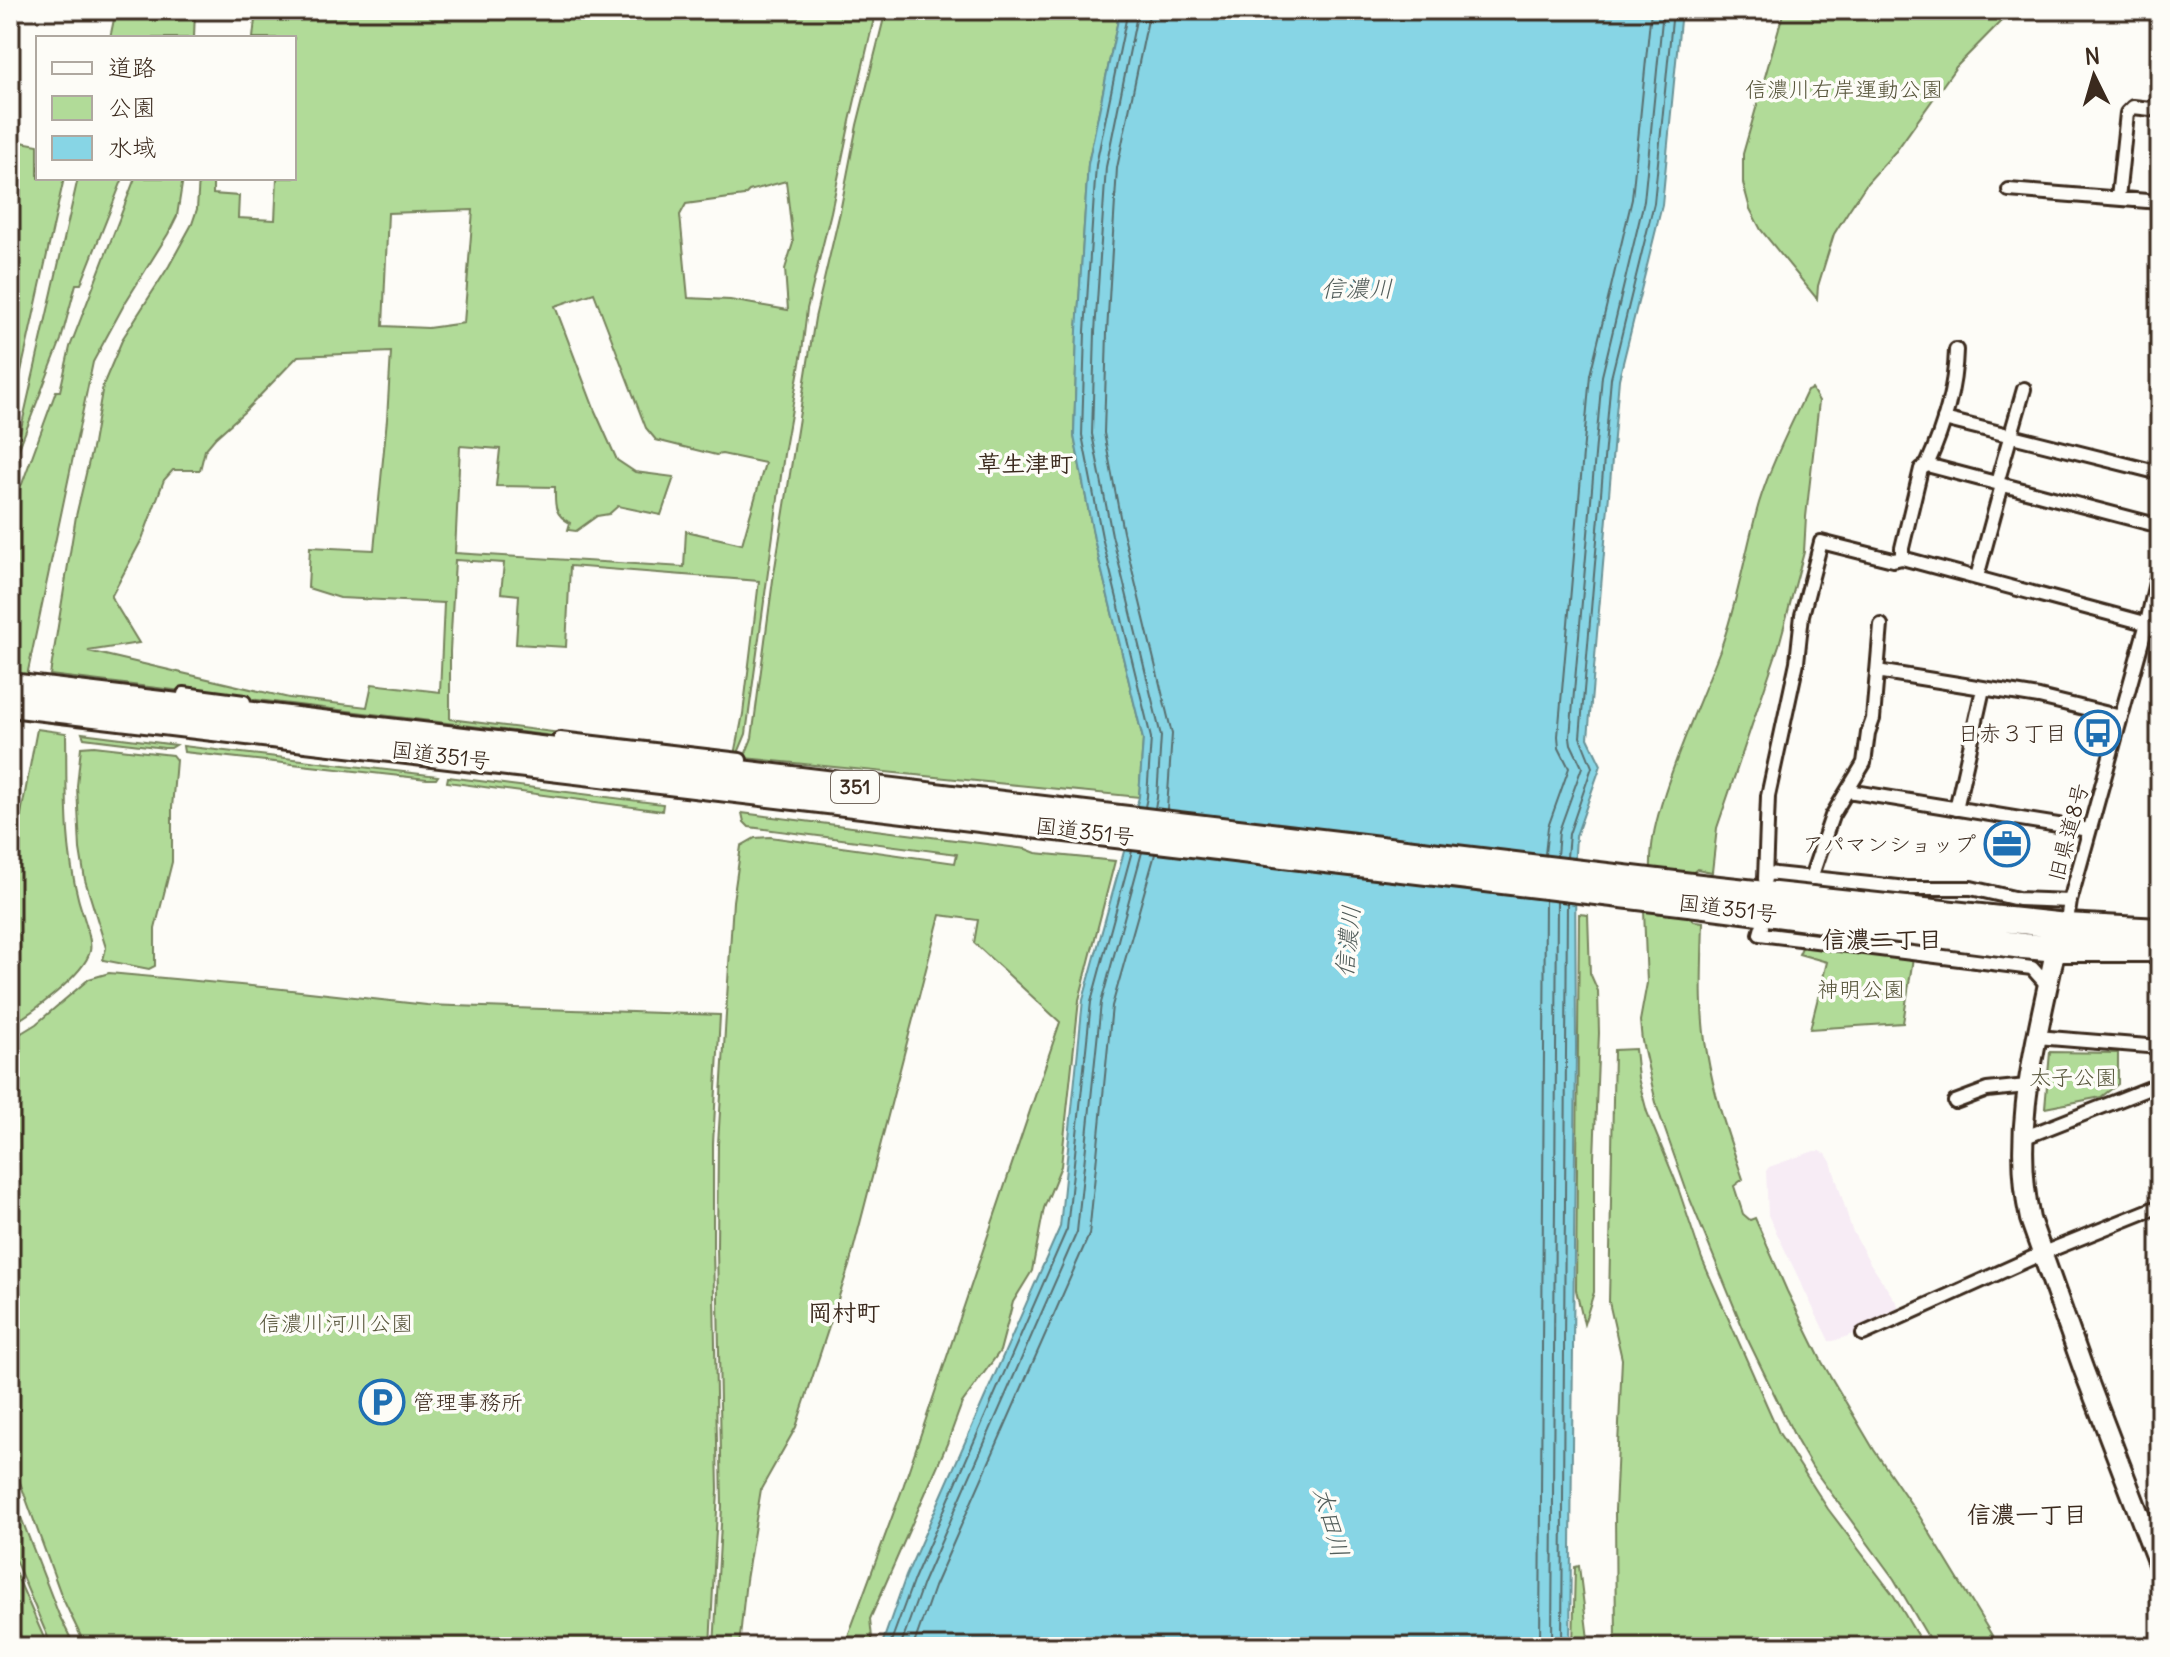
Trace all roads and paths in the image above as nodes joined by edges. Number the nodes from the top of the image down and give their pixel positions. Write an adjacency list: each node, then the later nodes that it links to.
1 (2160, 75): 3 (street)
2 (2009, 190): 3 (street)
3 (2118, 198): 4 (street)
4 (2160, 202)
5 (1956, 350): 7 (street)
6 (2024, 389): 8 (street)
7 (1944, 419): 8 (street); 9 (street)
8 (2010, 435): 10 (street); 11 (street)
9 (1927, 465): 11 (street); 13 (street)
10 (2160, 473)
11 (1999, 484): 12 (street); 15 (street)
12 (2160, 526)
13 (1902, 558): 15 (street); 28 (street)
14 (2160, 564): 17 (street, 旧県道8号)
15 (1977, 577): 17 (street)
16 (1881, 625): 18 (street)
17 (2153, 625): 23 (street, 旧県道8号)
18 (1877, 671): 20 (street); 25 (street)
19 (10, 686): 29 (highway, 国道351号 / 351)
20 (1983, 689): 23 (street); 26 (street)
21 (184, 694): 24 (street)
22 (10, 704): 29 (highway, 国道351号 / 351)
23 (2121, 717): 27 (street, 旧県道8号)
24 (740, 760)
25 (1848, 791): 26 (street); 28 (street)
26 (1956, 809): 27 (street)
27 (2089, 830): 30 (street, 旧県道8号)
28 (1811, 878): 30 (street)
29 (1698, 895): 33 (highway, 国道351号 / 351)
30 (2070, 901): 33 (street, 旧県道8号)
31 (1762, 927): 35 (street)
32 (2160, 931): 33 (highway, 国道351号 / 351)
33 (2062, 937): 34 (highway, 国道351号 / 351); 35 (street)
34 (2160, 949)
35 (2048, 986): 36 (street)
36 (2037, 1037): 37 (street); 39 (street)
37 (2160, 1047)
38 (2160, 1084): 41 (street)
39 (2027, 1086): 40 (street); 41 (street)
40 (1955, 1102)
41 (2023, 1138): 43 (street)
42 (2160, 1206): 43 (street)
43 (2043, 1253): 44 (street); 45 (street)
44 (1863, 1334)
45 (2160, 1569)

